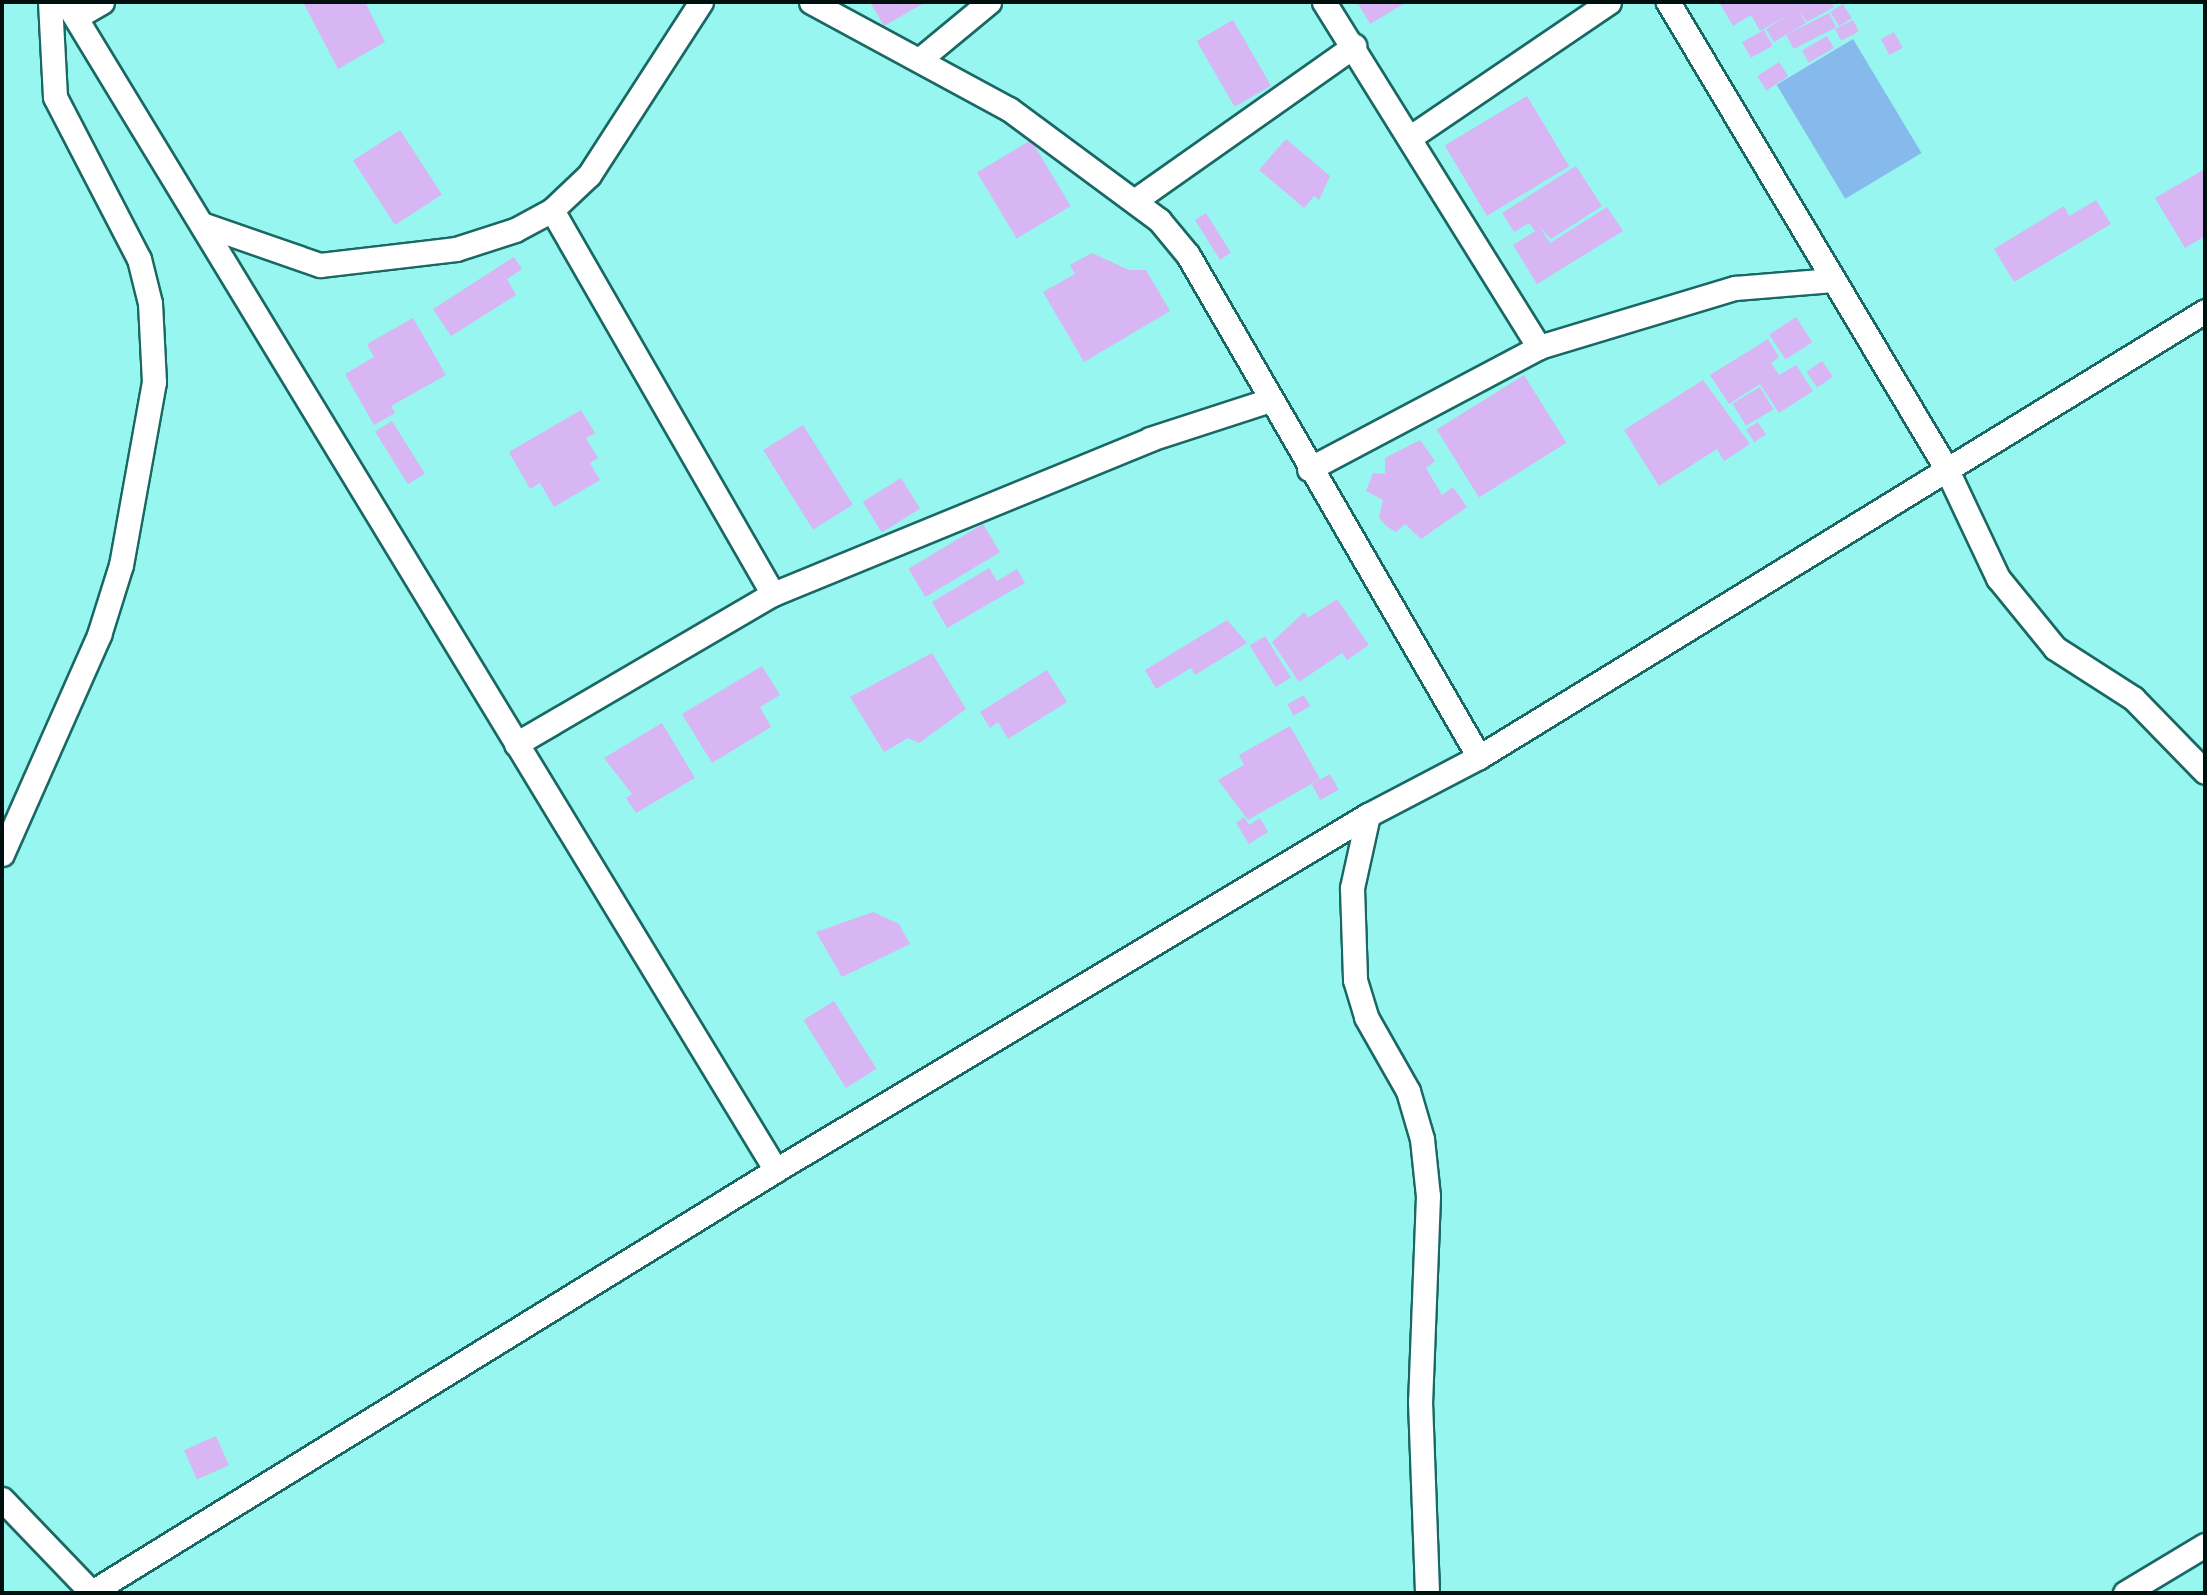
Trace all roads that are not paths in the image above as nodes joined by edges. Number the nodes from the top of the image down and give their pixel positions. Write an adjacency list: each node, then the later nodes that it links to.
1 (50, 2): 27 (street)
2 (102, 2): 9 (street)
3 (701, 2): 14 (street)
4 (811, 2): 11 (street)
5 (989, 2): 11 (street)
6 (1324, 2): 10 (street)
7 (1609, 2): 12 (street)
8 (1668, 2): 16 (street)
9 (71, 10): 15 (street)
10 (1353, 47): 12 (street); 13 (street)
11 (919, 61): 13 (street)
12 (1412, 136): 18 (street)
13 (1137, 199): 19 (street)
14 (551, 210): 15 (street); 22 (street)
15 (202, 223): 23 (street)
16 (1833, 280): 18 (street); 20 (street)
17 (2205, 312): 20 (street)
18 (1539, 347): 21 (street)
19 (1270, 400): 21 (street); 22 (street)
20 (1946, 468): 24 (street); 25 (street)
21 (1309, 469): 24 (street)
22 (773, 594): 23 (street)
23 (516, 744): 28 (street)
24 (1479, 757): 26 (street)
25 (2205, 772)
26 (1368, 815): 28 (street); 32 (street)
27 (2, 854)
28 (776, 1170): 31 (street)
29 (2, 1500): 31 (street)
30 (2205, 1545): 33 (street)
31 (92, 1593)
32 (1427, 1593)
33 (2125, 1593)

